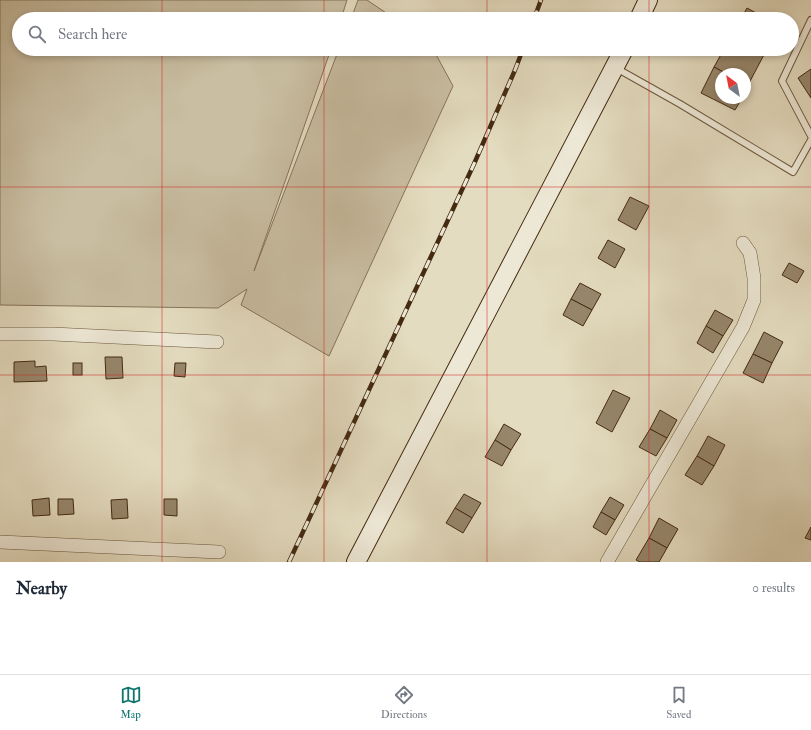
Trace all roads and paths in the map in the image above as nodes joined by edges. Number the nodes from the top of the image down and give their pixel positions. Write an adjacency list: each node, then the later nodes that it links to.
1 (648, 0): 2 (main road)
2 (642, 12)
3 (811, 20): 4 (lane)
4 (799, 45)
5 (620, 56): 7 (main road)
6 (794, 56): 8 (lane)
7 (614, 68): 9 (lane); 15 (main road)
8 (811, 136)
9 (811, 140)
10 (743, 243): 16 (street)
11 (0, 334): 12 (street)
12 (217, 342)
13 (0, 542): 14 (street)
14 (219, 552)
15 (356, 562)
16 (607, 562)

